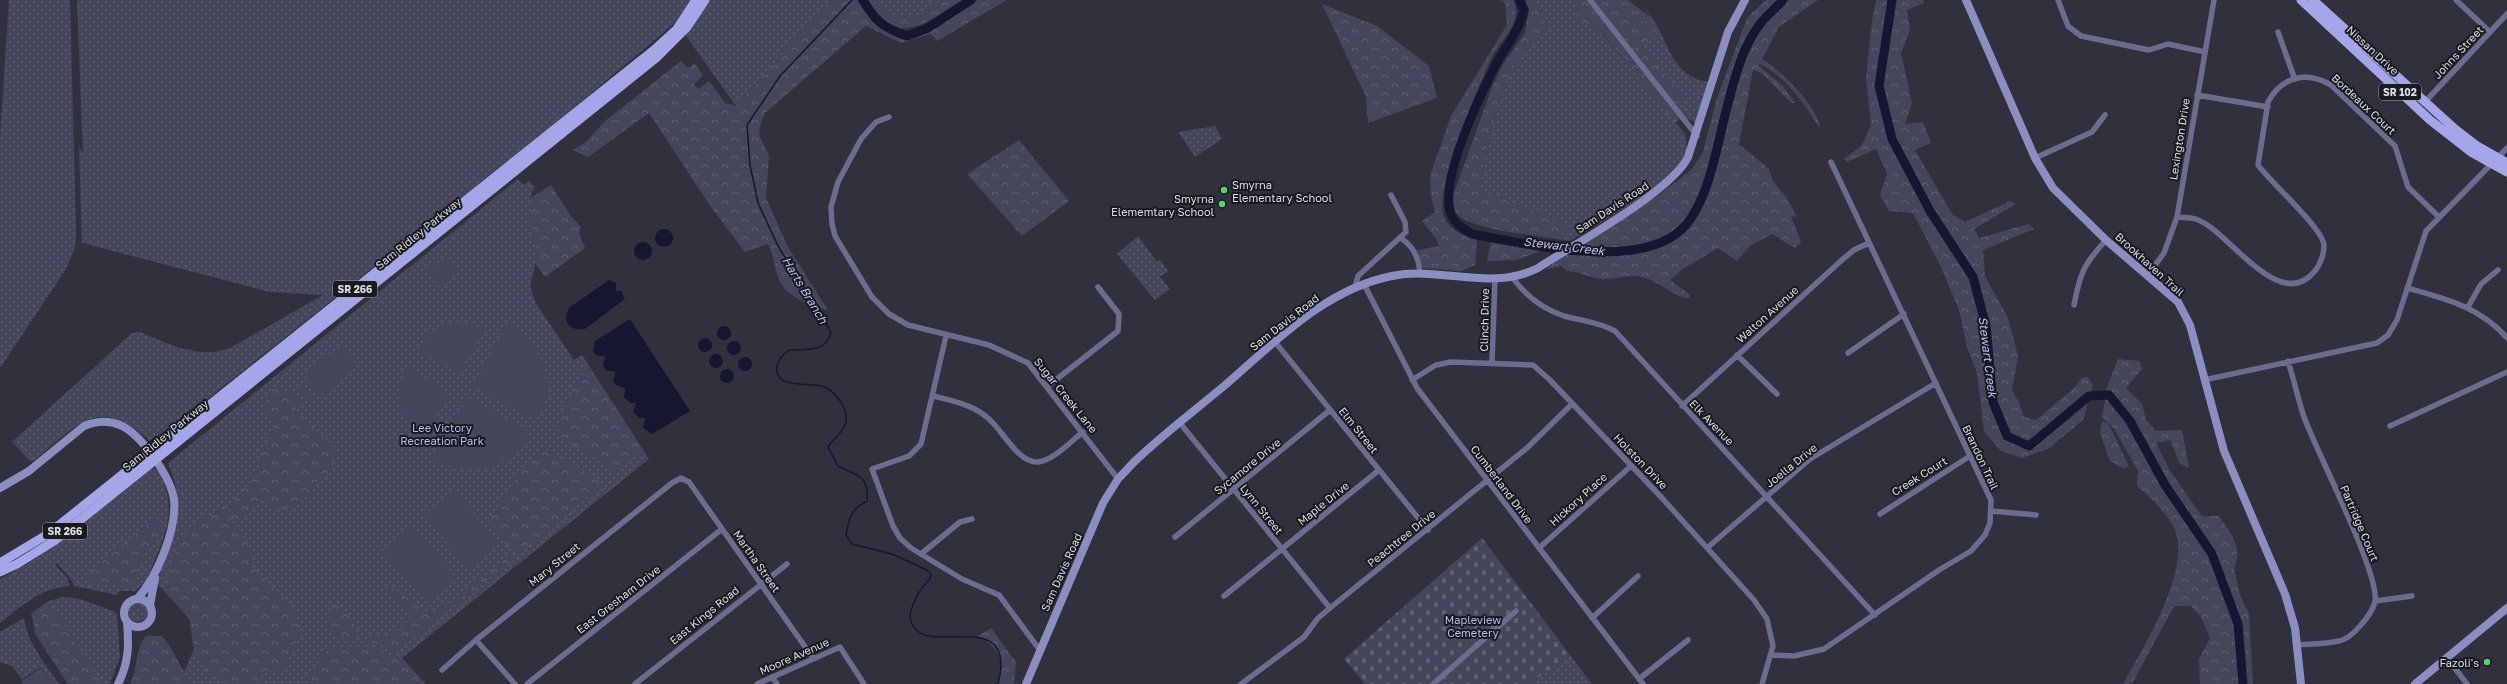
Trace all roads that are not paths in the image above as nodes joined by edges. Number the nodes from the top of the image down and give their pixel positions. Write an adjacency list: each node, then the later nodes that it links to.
1 (696, 0): 66 (main road, Sam Ridley Parkway / SR 266)
2 (705, 0): 66 (main road, Sam Ridley Parkway / SR 266)
3 (1590, 0): 21 (street)
4 (1745, 0): 21 (street, Sam Davis Road)
5 (1966, 0): 23 (street, Brookhaven Trail)
6 (2058, 0): 14 (street)
7 (2214, 0): 14 (street, Lexington Drive)
8 (2301, 0): 24 (main road, Nissan Drive / SR 102)
9 (2313, 0): 17 (main road, Nissan Drive / SR 102)
10 (2456, 0): 13 (street)
11 (2507, 14): 13 (street, Johns Street)
12 (2278, 32): 15 (street)
13 (2490, 32): 17 (street, Johns Street)
14 (2205, 52): 16 (street, Lexington Drive)
15 (2294, 77): 18 (street); 30 (street, Bordeaux Court)
16 (2197, 95): 18 (street); 29 (street, Lexington Drive)
17 (2424, 102): 24 (main road, Nissan Drive / SR 102)
18 (2268, 107): 29 (street)
19 (2105, 115): 23 (street)
20 (889, 117): 46 (street, Sugar Creek Lane)
21 (1697, 136): 37 (street, Sam Davis Road)
22 (2507, 148): 24 (street)
23 (2035, 158): 32 (street, Brookhaven Trail)
24 (2493, 160): 26 (main road, Nissan Drive / SR 102); 27 (main road, Nissan Drive / SR 102); 30 (street)
25 (1831, 162): 33 (street, Brandon Trail)
26 (2507, 163)
27 (2507, 172)
28 (1391, 195): 31 (street)
29 (2177, 217): 36 (street, Lexington Drive)
30 (2439, 217): 42 (street)
31 (1402, 239): 35 (street); 41 (street)
32 (2106, 240): 36 (street, Brookhaven Trail); 43 (street)
33 (1869, 243): 45 (street, Brandon Trail); 50 (street, Walton Avenue)
34 (2498, 270): 44 (street)
35 (1420, 273): 38 (street, Sam Davis Road); 39 (street, Sam Davis Road)
36 (2148, 275): 55 (street, Brookhaven Trail)
37 (1512, 278): 38 (street, Sam Davis Road); 61 (street, Elk Avenue)
38 (1495, 279): 51 (street, Clinch Drive)
39 (1364, 284): 41 (street, Sam Davis Road); 54 (street, Cumberland Drive)
40 (1098, 287): 57 (street)
41 (1354, 287): 48 (street, Sam Davis Road)
42 (2408, 288): 44 (street); 52 (street)
43 (2074, 305)
44 (2468, 307): 47 (street)
45 (1904, 314): 49 (street); 56 (street, Brandon Trail)
46 (946, 336): 57 (street, Sugar Creek Lane); 59 (street)
47 (2507, 338)
48 (1275, 342): 62 (street, Elm Street); 63 (street, Sam Davis Road)
49 (1848, 352)
50 (1737, 354): 58 (street); 61 (street, Walton Avenue)
51 (1492, 362): 54 (street, Holston Drive); 60 (street, Holston Drive)
52 (2288, 362): 55 (street); 96 (street, Partridge Court)
53 (2507, 372): 64 (street)
54 (1412, 380): 72 (street, Cumberland Drive)
55 (2204, 380): 108 (street, Brookhaven Trail)
56 (1936, 383): 67 (street, Brandon Trail); 75 (street, Joella Drive)
57 (1048, 386): 65 (street, Sugar Creek Lane)
58 (1777, 394)
59 (933, 396): 65 (street); 86 (street)
60 (1572, 404): 68 (street, Holston Drive); 72 (street, Peachtree Drive)
61 (1682, 406): 75 (street, Elk Avenue)
62 (1330, 410): 69 (street, Elm Street); 74 (street, Sycamore Drive)
63 (1180, 423): 71 (street, Sam Davis Road); 74 (street, Lynn Street)
64 (2390, 426)
65 (1083, 432): 71 (street, Sugar Creek Lane)
66 (152, 456): 73 (street); 87 (main road, Sam Ridley Parkway / SR 266); 89 (street); 90 (main road, Sam Ridley Parkway / SR 266)
67 (1970, 456): 76 (street, Brandon Trail); 77 (street, Creek Court)
68 (1631, 466): 83 (street, Hickory Place); 84 (street, Holston Drive)
69 (1379, 470): 81 (street, Elm Street); 85 (street, Maple Drive)
70 (682, 478): 80 (street, Martha Street); 105 (street, Mary Street)
71 (1118, 479): 109 (street, Sam Davis Road)
72 (1487, 482): 81 (street, Peachtree Drive); 83 (street, Cumberland Drive)
73 (0, 488)
74 (1233, 490): 82 (street, Sycamore Drive); 85 (street, Lynn Street)
75 (1767, 497): 84 (street, Joella Drive); 101 (street, Elk Avenue)
76 (1991, 511): 78 (street); 101 (street, Brandon Trail)
77 (1880, 514)
78 (2036, 515)
79 (972, 519): 86 (street)
80 (722, 529): 92 (street, Martha Street); 118 (street, East Gresham Drive)
81 (1428, 530): 98 (street, Peachtree Drive)
82 (1176, 537)
83 (1538, 548): 102 (street, Cumberland Drive)
84 (1707, 548): 110 (street, Holston Drive)
85 (1282, 549): 93 (street, Maple Drive); 98 (street, Lynn Street)
86 (921, 554): 109 (street)
87 (0, 563)
88 (787, 564): 92 (street, East Kings Road)
89 (156, 570): 95 (street); 97 (street)
90 (0, 572)
91 (1638, 576): 102 (street)
92 (761, 583): 111 (street, Martha Street); 119 (street, East Kings Road)
93 (1224, 596)
94 (2412, 596): 96 (street)
95 (138, 598): 97 (street); 103 (street)
96 (2375, 602): 108 (street)
97 (150, 605): 104 (street)
98 (1330, 608): 124 (street, Peachtree Drive)
99 (2507, 608): 112 (street)
100 (1516, 611): 125 (street)
101 (1875, 615): 110 (street, Brandon Trail)
102 (1592, 618): 115 (street, Cumberland Drive)
103 (127, 622): 104 (street); 107 (street)
104 (138, 627): 107 (street)
105 (476, 640): 113 (street, Mary Street); 117 (street)
106 (1688, 640): 115 (street)
107 (129, 645): 116 (street)
108 (2297, 645): 127 (street, Brookhaven Trail)
109 (1039, 649): 123 (street, Sam Davis Road)
110 (1772, 655): 126 (street, Holston Drive)
111 (813, 658): 114 (street, Moore Avenue); 122 (street, Moore Avenue)
112 (2446, 658): 128 (street); 129 (street)
113 (442, 670)
114 (772, 677): 120 (street, Moore Avenue); 121 (street)
115 (1641, 682)
116 (118, 684)
117 (515, 684)
118 (527, 684)
119 (635, 684)
120 (757, 684)
121 (777, 684)
122 (864, 684)
123 (1026, 684)
124 (1241, 684)
125 (1433, 684)
126 (1762, 684)
127 (2301, 684)
128 (2415, 684)
129 (2467, 684)

